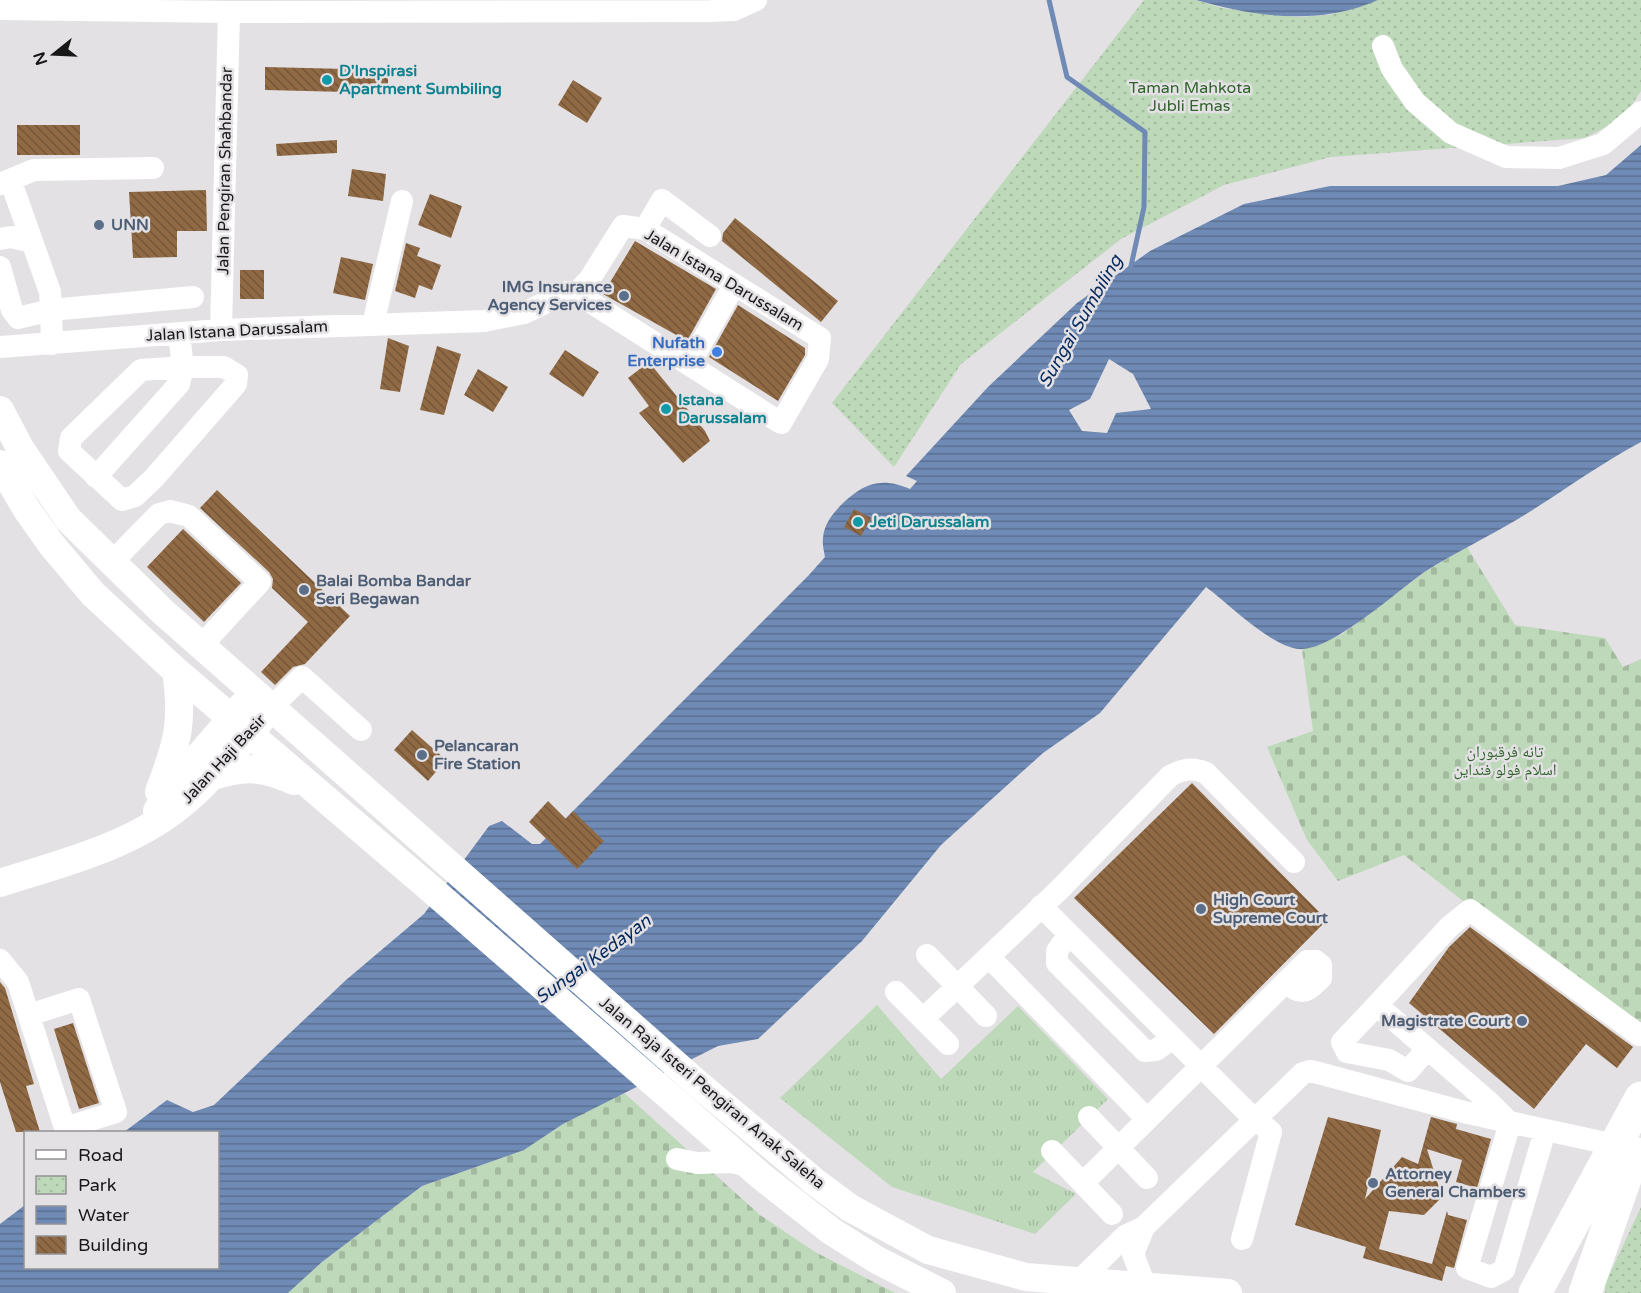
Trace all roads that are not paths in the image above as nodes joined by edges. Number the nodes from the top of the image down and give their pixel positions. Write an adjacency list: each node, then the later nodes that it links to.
1 (756, 0): 2 (street)
2 (401, 5): 4 (street)
3 (0, 9): 4 (street)
4 (229, 12): 20 (street, Jalan Pengiran Shahbandar)
5 (1383, 45): 6 (street)
6 (1641, 114)
7 (153, 168): 8 (street)
8 (6, 183): 13 (street)
9 (402, 201): 19 (street)
10 (645, 229): 11 (street); 15 (street, Jalan Istana Darussalam); 16 (street, Jalan Istana Darussalam)
11 (710, 236)
12 (0, 239): 13 (street)
13 (32, 242): 18 (street)
14 (0, 267): 18 (street)
15 (734, 285): 24 (street); 24 (street, Jalan Istana Darussalam)
16 (576, 293): 19 (street, Jalan Istana Darussalam); 24 (street, Jalan Istana Darussalam)
17 (193, 297): 18 (street)
18 (51, 310): 22 (street)
19 (373, 324): 20 (street, Jalan Istana Darussalam)
20 (221, 330): 21 (street, Jalan Istana Darussalam)
21 (179, 334): 22 (street, Jalan Istana Darussalam); 25 (street)
22 (52, 344): 23 (street, Jalan Istana Darussalam)
23 (0, 347)
24 (689, 365)
25 (183, 367): 28 (street); 28 (street); 28 (street)
26 (0, 410): 29 (main road, Jalan Raja Isteri Pengiran Anak Saleha)
27 (1, 470): 31 (main road, Jalan Raja Isteri Pengiran Anak Saleha)
28 (96, 477)
29 (111, 563): 30 (main road, Jalan Raja Isteri Pengiran Anak Saleha); 30 (street)
30 (201, 646): 32 (main road, Jalan Raja Isteri Pengiran Anak Saleha)
31 (176, 671): 33 (main road, Jalan Raja Isteri Pengiran Anak Saleha); 37 (main road)
32 (262, 700): 33 (main road, Jalan Haji Basir); 34 (street); 73 (main road, Jalan Raja Isteri Pengiran Anak Saleha)
33 (240, 727): 35 (main road, Jalan Haji Basir); 36 (main road, Jalan Raja Isteri Pengiran Anak Saleha); 37 (main road, Jalan Haji Basir)
34 (361, 730)
35 (210, 777): 36 (main road); 37 (main road, Jalan Haji Basir)
36 (312, 789): 62 (main road, Jalan Raja Isteri Pengiran Anak Saleha)
37 (146, 828): 39 (main road, Jalan Haji Basir)
38 (1294, 862): 40 (street)
39 (0, 883)
40 (1041, 906): 42 (street); 54 (street)
41 (927, 956): 45 (street)
42 (989, 957): 45 (street); 60 (street)
43 (0, 960): 48 (street)
44 (1286, 982): 54 (street)
45 (957, 986): 49 (street); 50 (street)
46 (896, 992): 50 (street)
47 (1377, 1005): 51 (street); 53 (street); 55 (street)
48 (29, 1015): 48 (street)
49 (986, 1016)
50 (923, 1019): 52 (street)
51 (1639, 1035)
52 (948, 1044)
53 (1427, 1049): 55 (street); 61 (street)
54 (1201, 1066): 59 (street); 60 (street)
55 (1408, 1071): 56 (street)
56 (1403, 1096): 59 (street); 61 (street)
57 (1641, 1098): 64 (highway)
58 (1089, 1117): 65 (street)
59 (1255, 1117): 71 (street); 72 (street)
60 (1146, 1118): 65 (street)
61 (1510, 1123): 63 (street); 63 (street)
62 (700, 1124): 67 (main road, Jalan Raja Isteri Pengiran Anak Saleha); 67 (street)
63 (1545, 1131): 64 (street)
64 (1630, 1146): 77 (highway); 78 (highway); 79 (highway)
65 (1118, 1147): 68 (street); 69 (street)
66 (1052, 1151): 69 (street)
67 (752, 1167): 75 (main road, Jalan Raja Isteri Pengiran Anak Saleha)
68 (1147, 1178)
69 (1083, 1183): 70 (street)
70 (1112, 1214)
71 (1144, 1227): 73 (street); 74 (street)
72 (1242, 1239)
73 (1078, 1288): 74 (main road, Jalan Raja Isteri Pengiran Anak Saleha)
74 (1146, 1288): 76 (main road, Jalan Raja Isteri Pengiran Anak Saleha)
75 (942, 1293)
76 (1228, 1293)
77 (1535, 1293)
78 (1557, 1293)
79 (1585, 1293)

